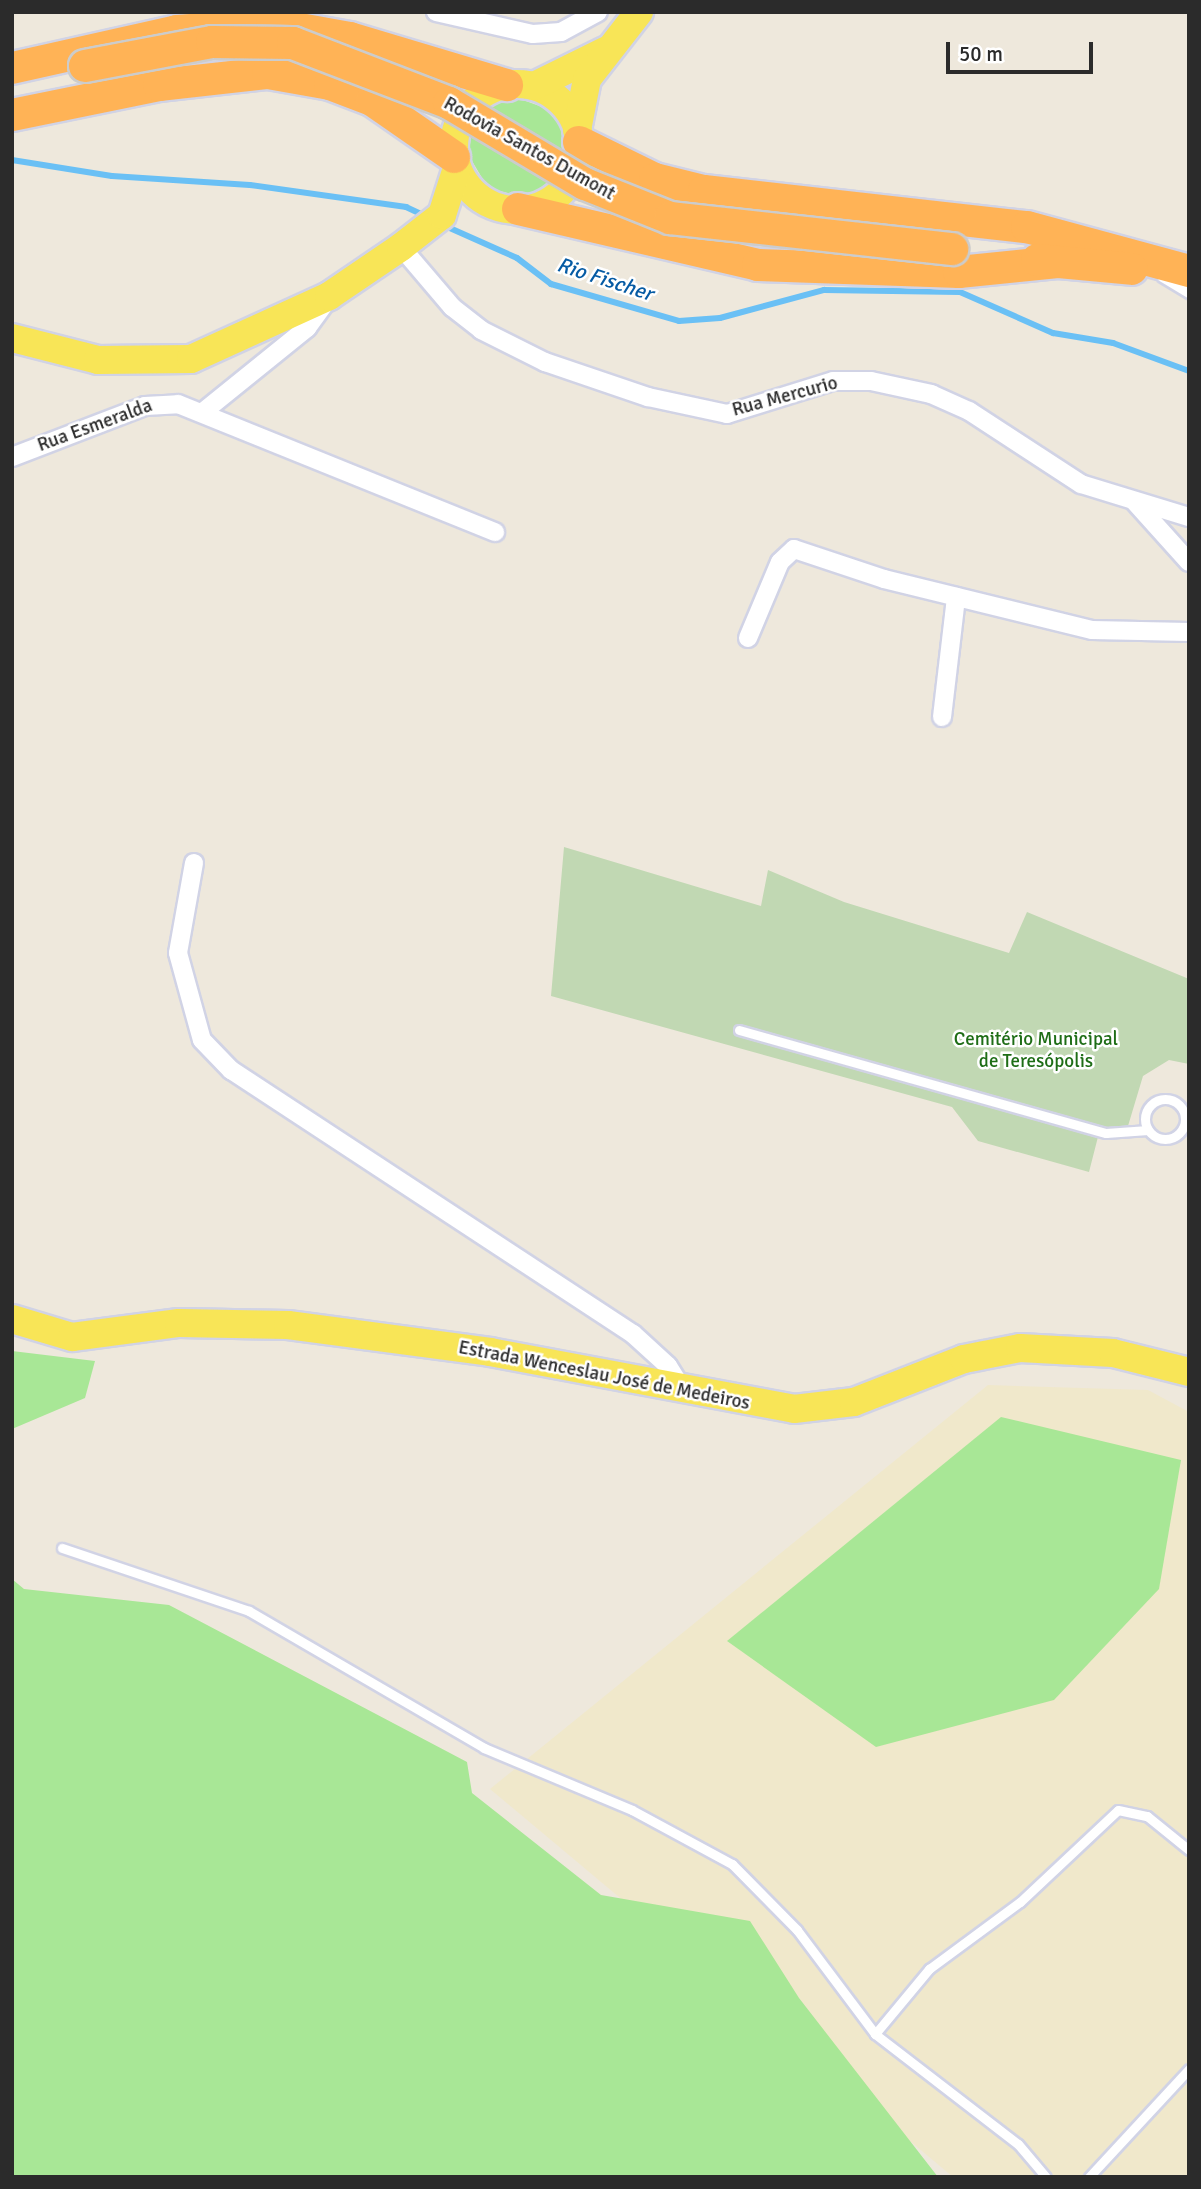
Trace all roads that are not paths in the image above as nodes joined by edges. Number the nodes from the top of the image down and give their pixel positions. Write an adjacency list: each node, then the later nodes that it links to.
1 (436, 12): 2 (street)
2 (598, 12)
3 (639, 12): 4 (main road)
4 (604, 51): 7 (main road); 9 (main road)
5 (12, 68): 7 (highway)
6 (12, 83): 13 (highway, Rodovia Santos Dumont, bridge)
7 (520, 85): 9 (main road); 10 (main road)
8 (12, 115): 10 (highway)
9 (578, 136): 11 (main road); 15 (highway)
10 (456, 162): 11 (main road); 12 (main road)
11 (509, 209): 12 (main road); 13 (highway)
12 (424, 228): 17 (main road); 21 (street, Rua Mercurio)
13 (1057, 262): 14 (highway, Rodovia Santos Dumont)
14 (1155, 272): 15 (highway, Rodovia Santos Dumont); 16 (lane)
15 (1189, 273)
16 (1189, 293)
17 (329, 296): 18 (main road); 19 (street)
18 (12, 338)
19 (203, 412): 20 (street, Rua Esmeralda); 23 (street)
20 (12, 457)
21 (1134, 501): 22 (street, Rua Mercurio); 24 (street)
22 (1189, 517)
23 (495, 532)
24 (1189, 562)
25 (956, 597): 26 (street); 27 (street); 28 (street)
26 (1189, 632)
27 (748, 638)
28 (942, 717)
29 (194, 863): 35 (street)
30 (739, 1030): 32 (lane)
31 (1186, 1125): 32 (lane); 32 (lane)
32 (1148, 1130)
33 (12, 1319): 35 (main road, Estrada Wenceslau José de Medeiros)
34 (1189, 1372): 35 (main road, Estrada Wenceslau José de Medeiros)
35 (684, 1392)
36 (62, 1548): 38 (lane)
37 (1189, 1850): 38 (lane)
38 (875, 2034): 40 (lane)
39 (1189, 2069): 41 (lane)
40 (1047, 2177)
41 (1089, 2177)

